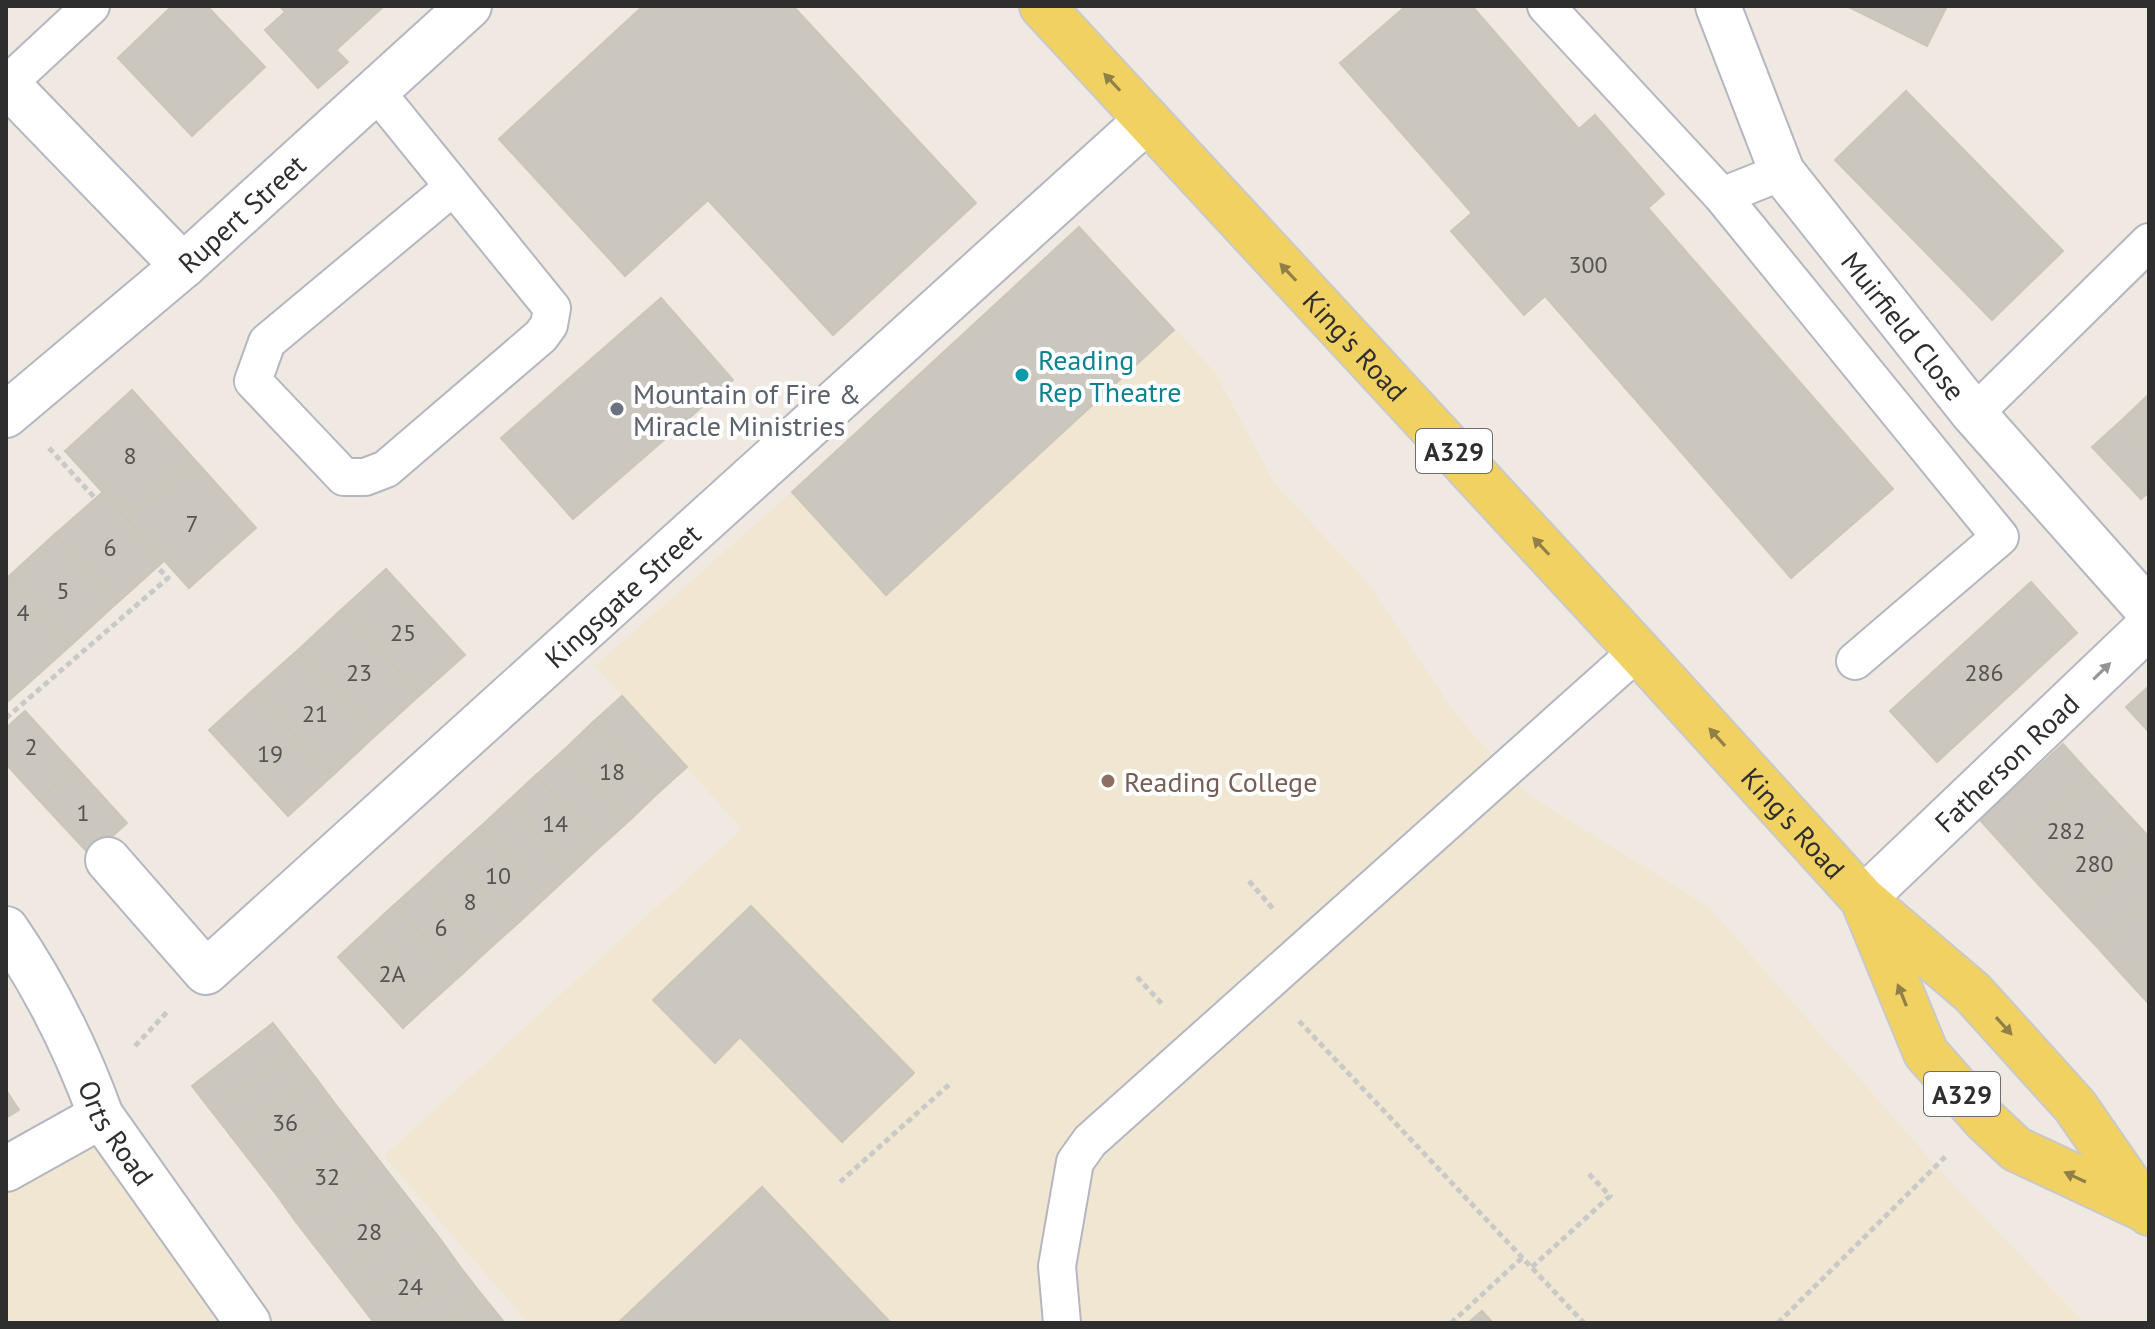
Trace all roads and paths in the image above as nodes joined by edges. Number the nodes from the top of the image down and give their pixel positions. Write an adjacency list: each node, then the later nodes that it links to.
1 (91, 6): 6 (lane)
2 (469, 6): 7 (street, Rupert Street)
3 (1042, 6): 8 (main road, King's Road / A329, one-way to 3)
4 (1546, 6): 11 (lane)
5 (1718, 6): 9 (street, Muirfield Close)
6 (7, 83): 13 (street)
7 (375, 90): 10 (lane); 13 (street, Rupert Street)
8 (1147, 120): 20 (main road, King's Road / A329, one-way to 8); 26 (street, Kingsgate Street)
9 (1782, 172): 11 (lane); 15 (street, Muirfield Close)
10 (453, 187): 10 (lane)
11 (1722, 196): 21 (lane)
12 (2149, 242): 15 (lane)
13 (183, 266): 14 (street, Rupert Street)
14 (10, 412): 16 (path)
15 (1974, 414): 18 (street, Muirfield Close)
16 (95, 498)
17 (157, 567): 22 (path)
18 (2149, 611)
19 (2149, 626): 24 (street, Fatherson Road, one-way to 19)
20 (1638, 651): 24 (main road, King's Road / A329, one-way to 20); 38 (lane)
21 (1855, 661)
22 (6, 718)
23 (108, 860): 26 (street)
24 (1863, 899): 30 (main road, King's Road / A329, one-way to 24); 34 (main road, King's Road / A329, one-way to 34)
25 (6, 929): 29 (street, Orts Road)
26 (206, 972): 29 (path)
27 (1295, 1016): 35 (path)
28 (952, 1082): 33 (path)
29 (94, 1097): 31 (street); 37 (street, Orts Road)
30 (1985, 1120): 34 (main road, King's Road / A329, one-way to 30); 41 (path)
31 (6, 1169)
32 (1589, 1174): 36 (path)
33 (840, 1182)
34 (2148, 1211)
35 (1523, 1257): 36 (path); 39 (path)
36 (1532, 1267): 40 (path)
37 (248, 1323)
38 (1062, 1323)
39 (1451, 1323)
40 (1584, 1323)
41 (1778, 1323)

